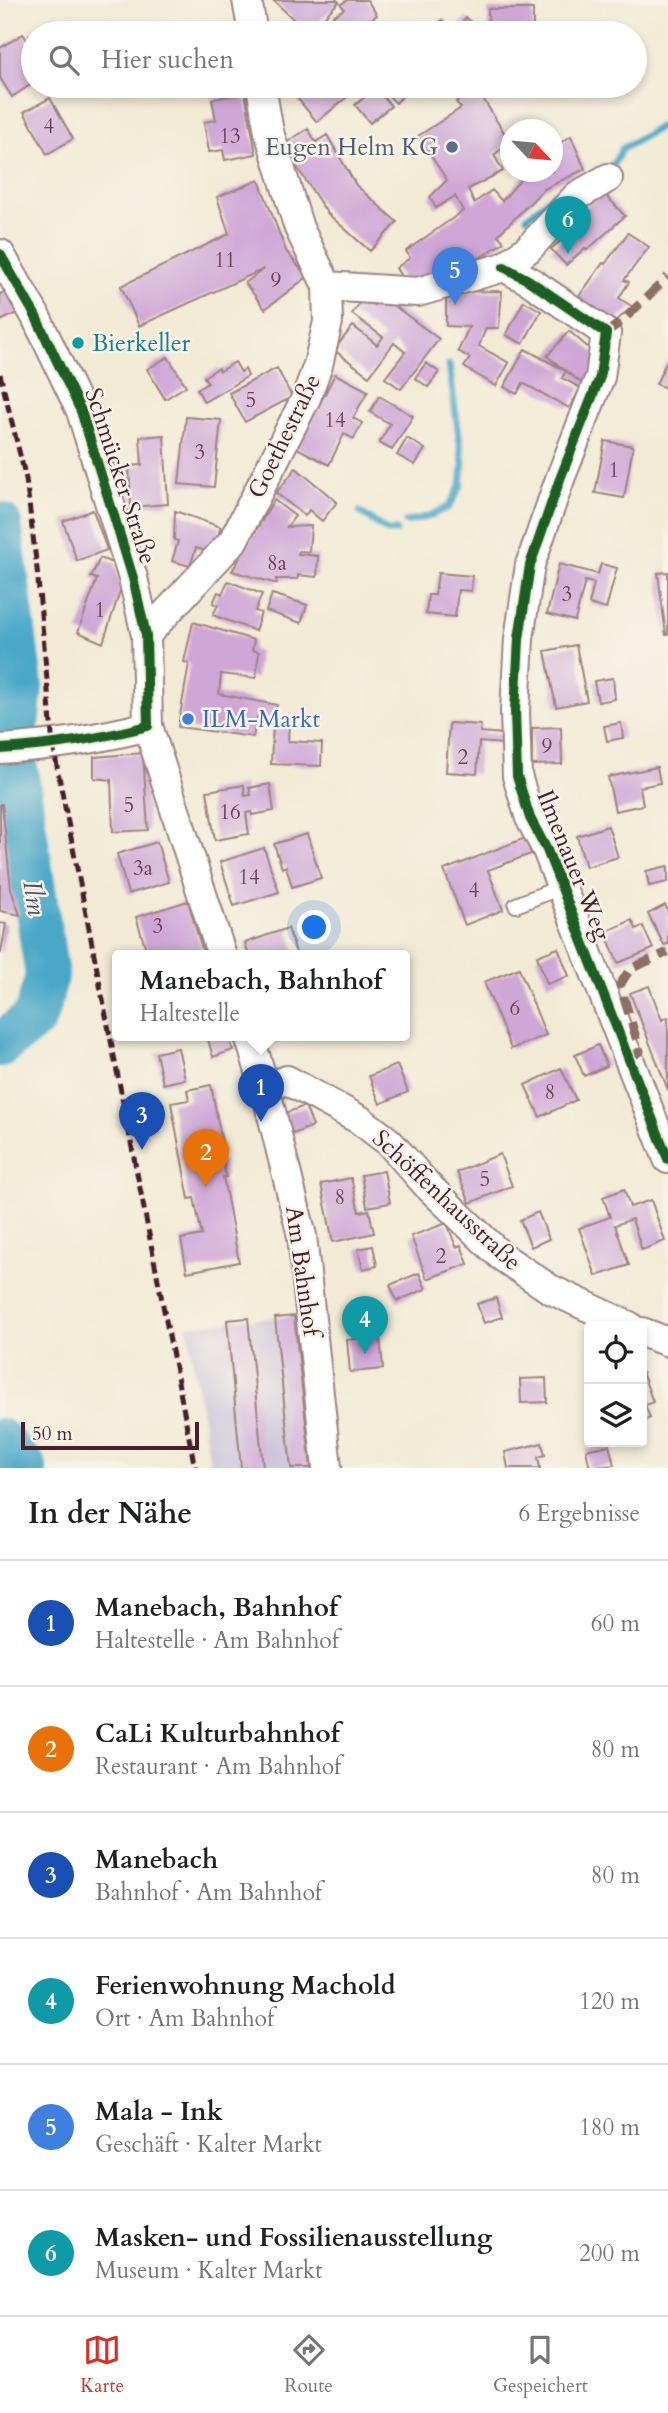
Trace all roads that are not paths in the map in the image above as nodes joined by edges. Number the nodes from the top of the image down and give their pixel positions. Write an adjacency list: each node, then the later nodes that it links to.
1 (247, 0): 2 (street)
2 (251, 21)
3 (263, 98): 7 (street, Goethestraße)
4 (608, 178): 6 (street)
5 (0, 254): 8 (street, Schmücker Straße)
6 (504, 267): 7 (street); 11 (street, Ilmenauer Weg)
7 (327, 286): 8 (street, Goethestraße)
8 (146, 635): 9 (street, Schmücker Straße)
9 (148, 726): 10 (street); 13 (street)
10 (0, 749)
11 (561, 887): 12 (lane); 16 (street, Ilmenauer Weg)
12 (516, 905)
13 (220, 950)
14 (251, 1041): 15 (street, Am Bahnhof)
15 (265, 1087): 17 (street, Schöffenhausstraße); 20 (street, Am Bahnhof)
16 (668, 1159)
17 (618, 1321)
18 (647, 1334): 19 (street)
19 (668, 1342)
20 (327, 1468)

